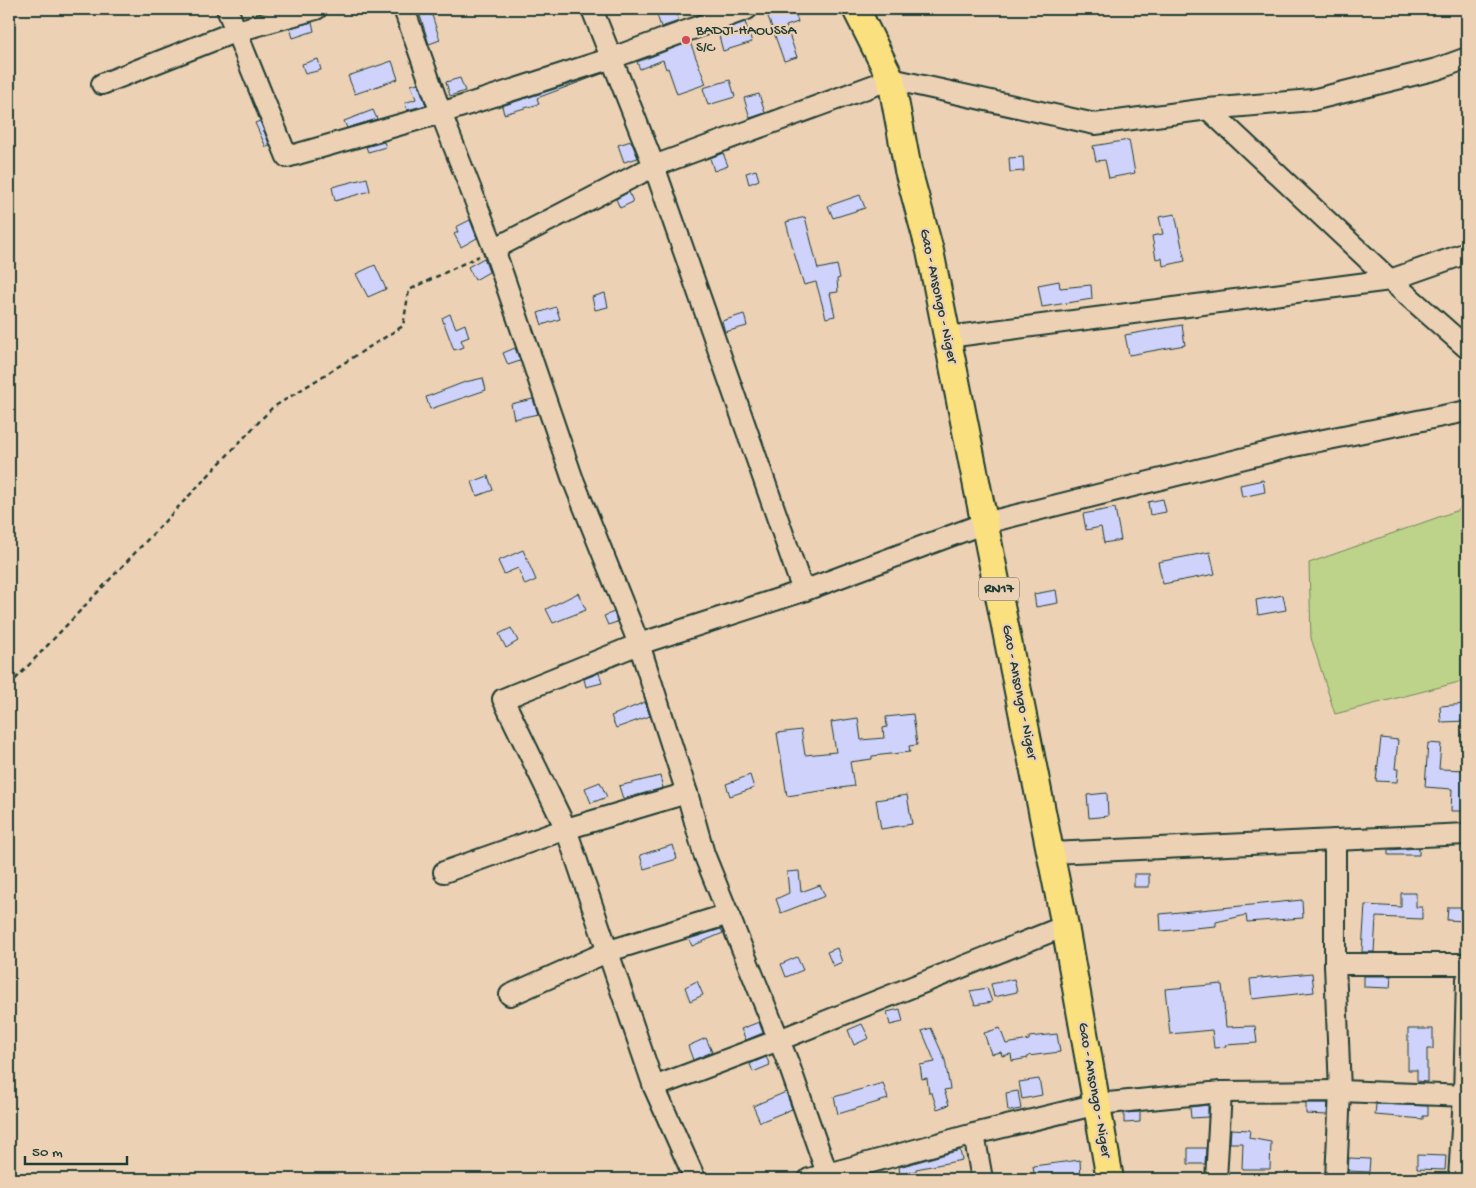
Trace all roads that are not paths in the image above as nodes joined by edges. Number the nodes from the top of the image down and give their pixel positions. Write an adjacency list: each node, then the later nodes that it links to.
1 (227, 9): 7 (street)
2 (316, 9): 7 (street)
3 (404, 9): 13 (street)
4 (592, 9): 8 (street)
5 (747, 9): 8 (street)
6 (856, 9): 10 (main road, Gao - Ansongo - Niger / RN17)
7 (237, 31): 11 (street); 13 (street)
8 (612, 58): 13 (street); 14 (street)
9 (1467, 58): 12 (street)
10 (891, 79): 12 (street); 14 (street); 18 (main road, Gao - Ansongo - Niger / RN17)
11 (102, 84)
12 (1208, 109): 17 (street)
13 (441, 113): 15 (street)
14 (654, 166): 15 (street); 22 (street)
15 (494, 249): 23 (street)
16 (1467, 252): 17 (street)
17 (1390, 280): 18 (street); 19 (street)
18 (948, 338): 21 (main road, Gao - Ansongo - Niger / RN17)
19 (1467, 348)
20 (1467, 411): 21 (street)
21 (985, 523): 22 (street); 28 (main road, Gao - Ansongo - Niger / RN17)
22 (803, 591): 23 (street)
23 (639, 644): 24 (street); 25 (street)
24 (687, 793): 25 (street); 30 (street)
25 (566, 829): 29 (street); 32 (street)
26 (1467, 834): 27 (street)
27 (1335, 840): 28 (street); 33 (street)
28 (1050, 853): 31 (main road, Gao - Ansongo - Niger / RN17)
29 (444, 872)
30 (729, 914): 32 (street); 37 (street)
31 (1065, 926): 37 (street); 42 (main road, Gao - Ansongo - Niger / RN17)
32 (609, 951): 36 (street); 38 (street)
33 (1335, 964): 34 (street); 39 (street)
34 (1467, 964)
35 (1467, 979): 41 (street)
36 (510, 995)
37 (779, 1040): 38 (street); 44 (street)
38 (654, 1087): 45 (street)
39 (1340, 1091): 40 (street); 41 (street); 49 (street)
40 (1221, 1092): 42 (street); 48 (street)
41 (1466, 1096): 50 (street)
42 (1098, 1104): 43 (street); 47 (main road, Gao - Ansongo - Niger / RN17)
43 (974, 1134): 44 (street); 46 (street)
44 (822, 1177)
45 (695, 1179)
46 (982, 1179)
47 (1110, 1179)
48 (1216, 1179)
49 (1336, 1179)
50 (1459, 1179)

